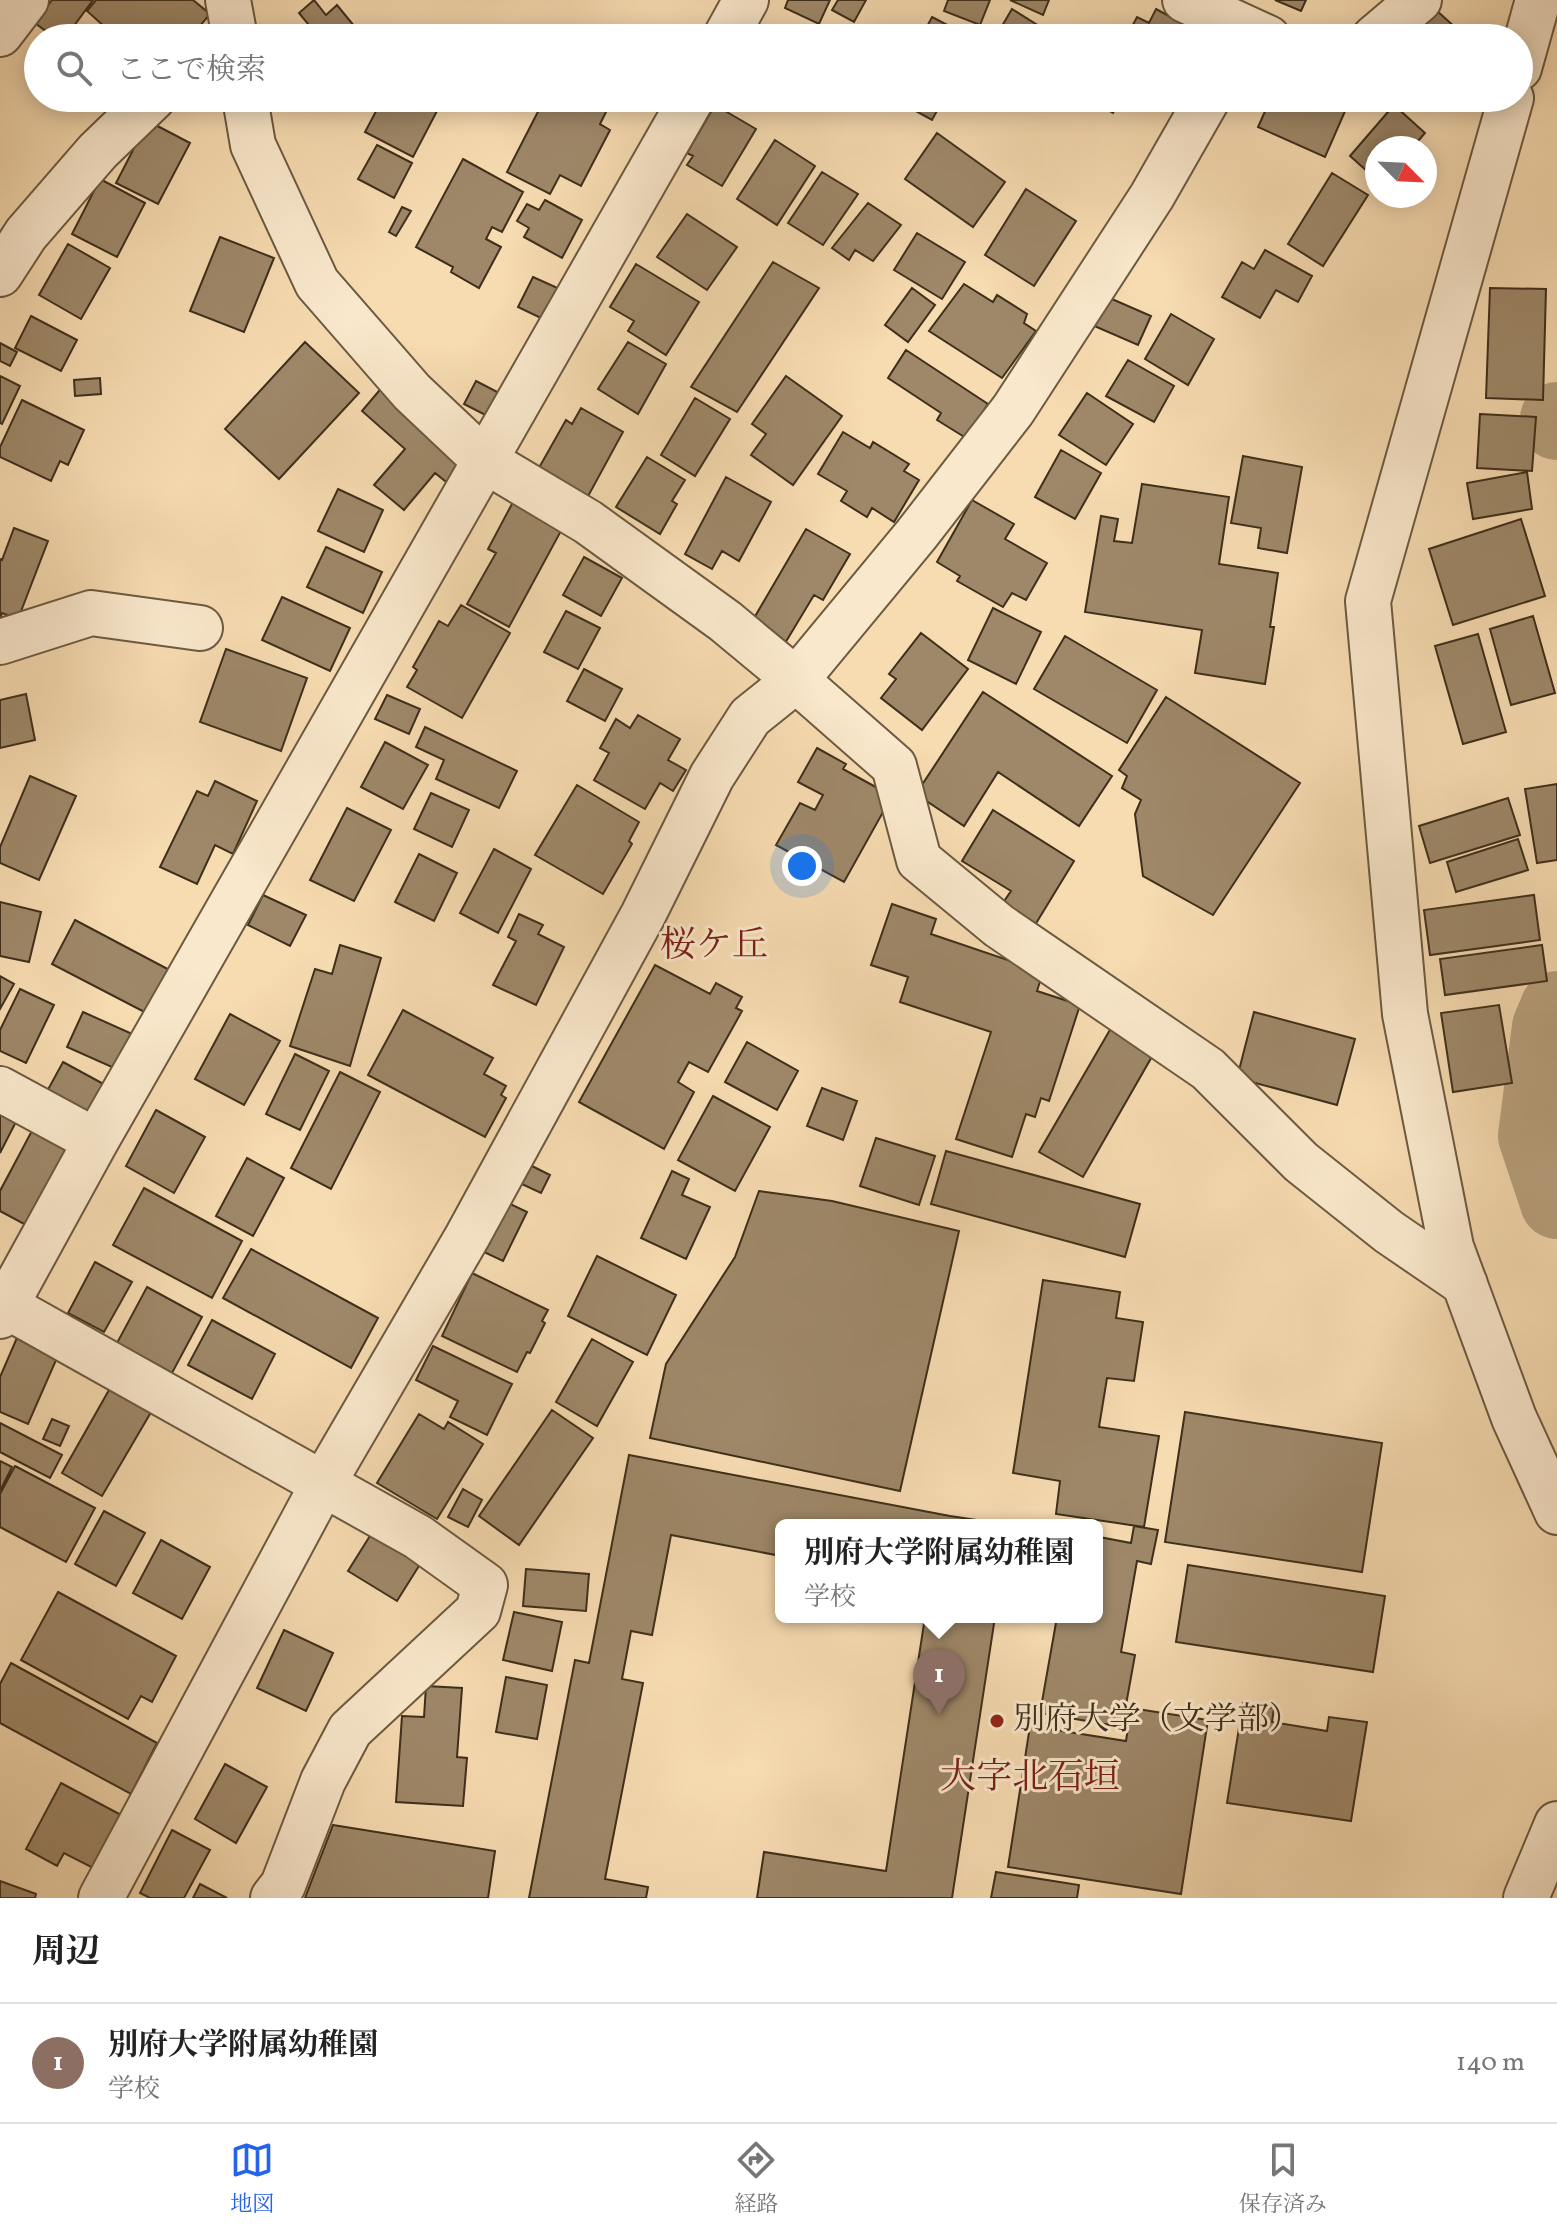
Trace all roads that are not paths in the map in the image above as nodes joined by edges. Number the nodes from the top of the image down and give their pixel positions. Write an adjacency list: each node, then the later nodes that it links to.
1 (26, 0): 10 (street)
2 (746, 0): 6 (street)
3 (1185, 0): 7 (street)
4 (1419, 0): 8 (street)
5 (1538, 0): 9 (street)
6 (733, 24)
7 (1232, 24)
8 (1391, 24)
9 (1531, 24)
10 (0, 34)
11 (138, 112): 16 (street)
12 (247, 112): 17 (street)
13 (684, 112): 17 (street)
14 (1200, 112): 20 (street)
15 (1507, 112): 23 (street)
16 (0, 274)
17 (484, 460): 20 (street); 22 (street)
18 (200, 628): 19 (street)
19 (0, 642)
20 (796, 680): 23 (street); 25 (street)
21 (0, 1089): 22 (street)
22 (96, 1141): 24 (street)
23 (1465, 1284): 26 (street)
24 (3, 1311): 25 (street)
25 (324, 1482): 29 (street); 30 (street)
26 (1557, 1512)
27 (1557, 1824): 28 (street)
28 (1539, 1887)
29 (101, 1898)
30 (273, 1898)

